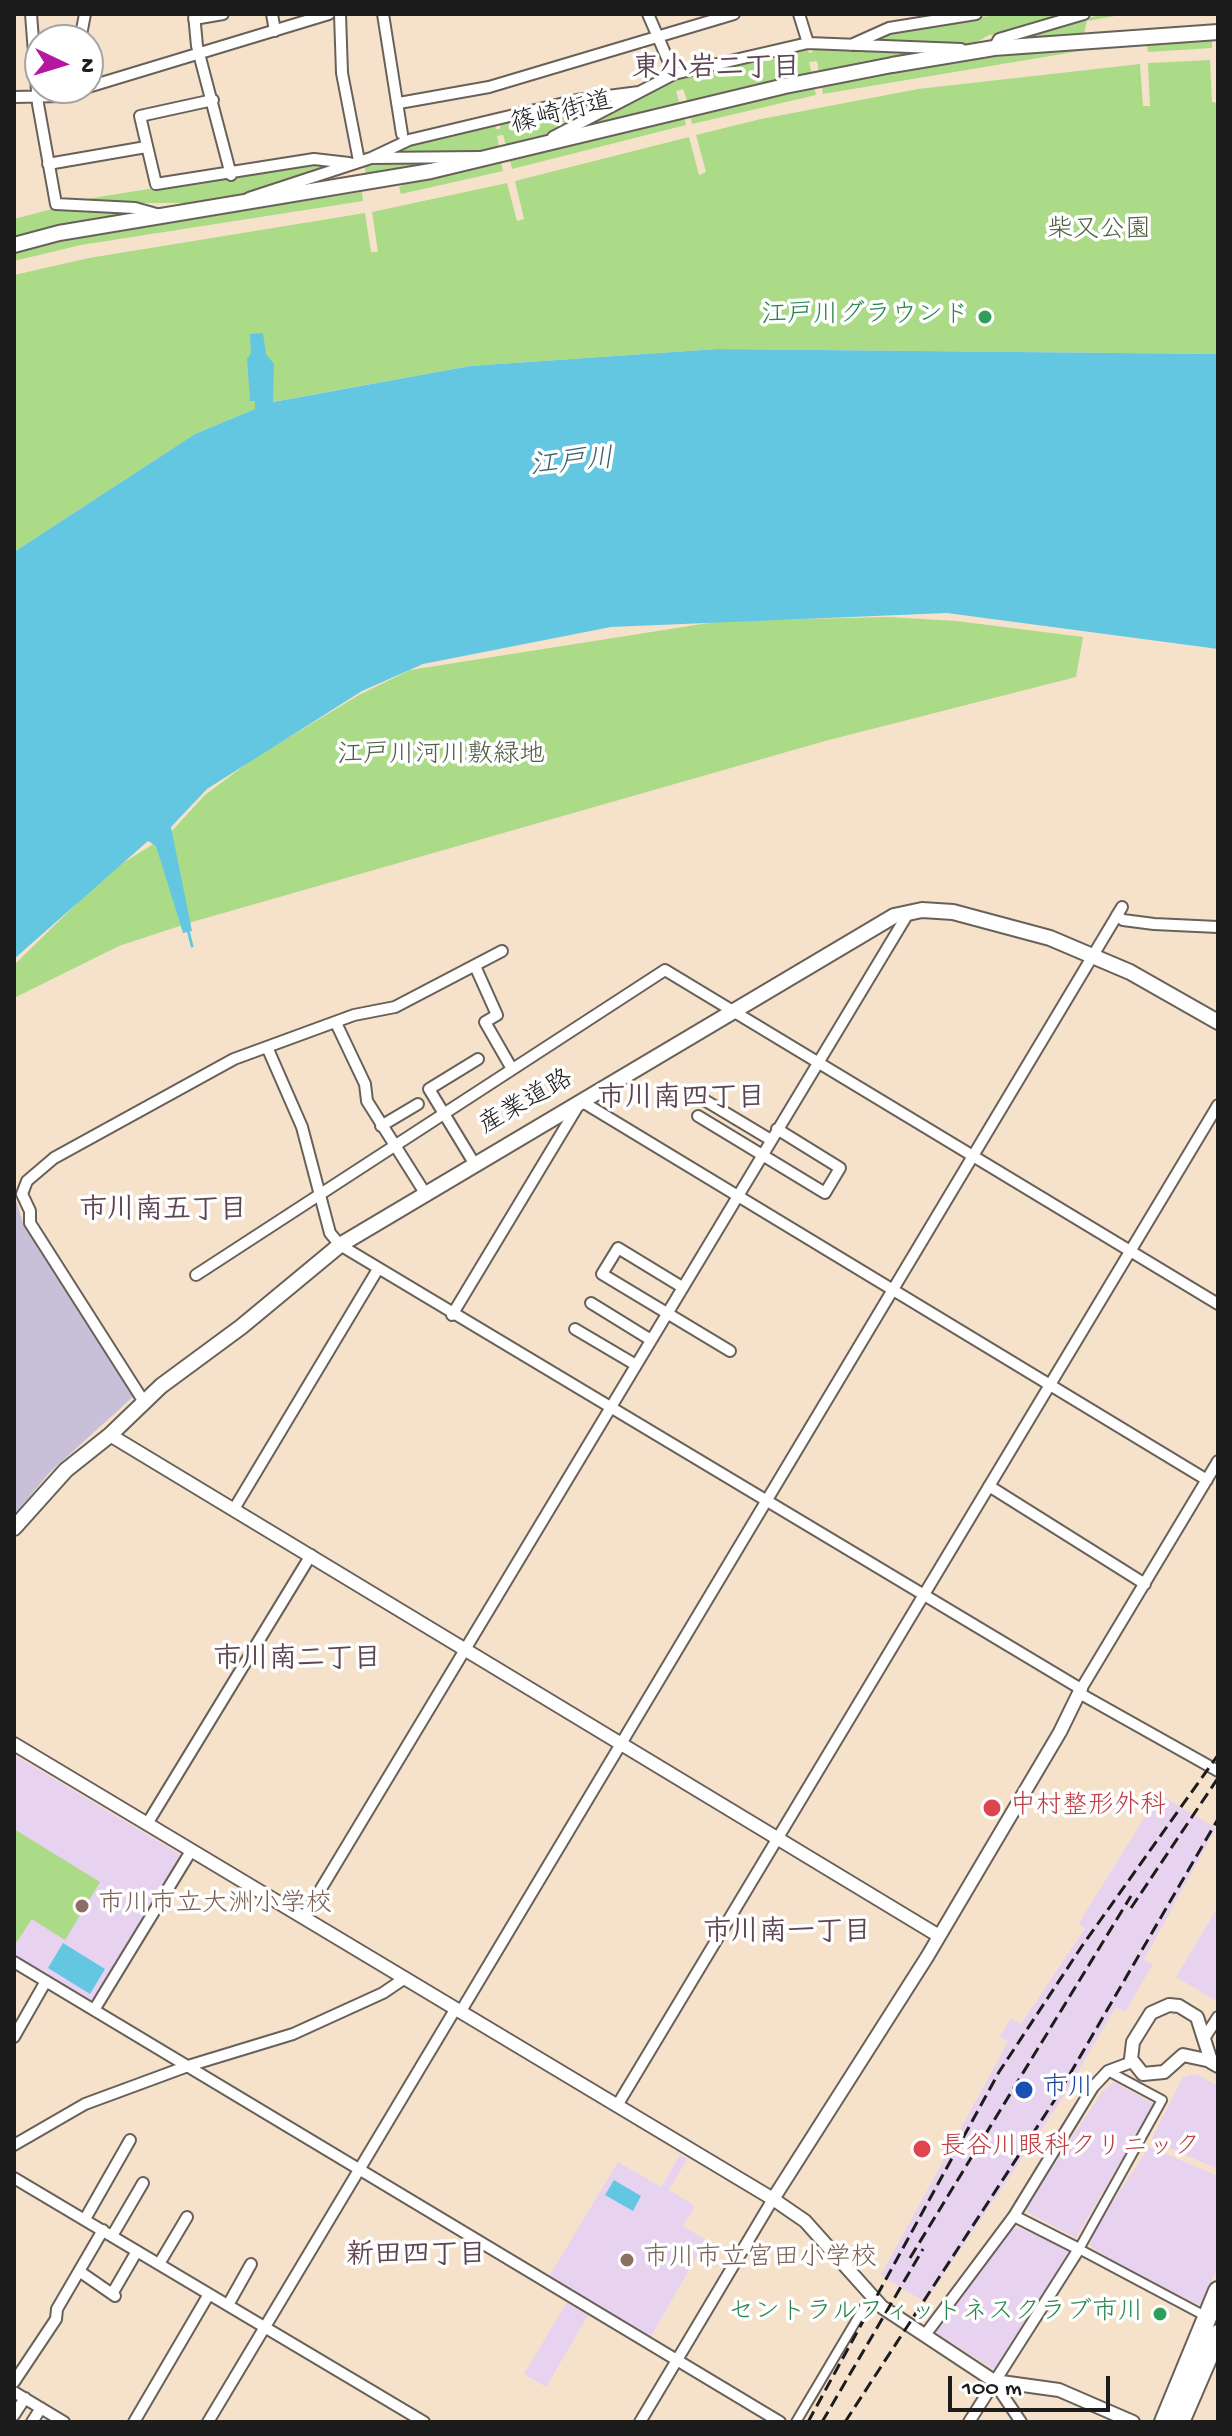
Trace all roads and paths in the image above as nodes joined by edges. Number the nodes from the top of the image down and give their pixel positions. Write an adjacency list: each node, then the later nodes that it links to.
1 (223, 14): 11 (street)
2 (272, 14): 12 (street)
3 (326, 14): 12 (street)
4 (340, 14): 31 (street)
5 (383, 14): 24 (street)
6 (648, 14): 14 (street)
7 (734, 14): 14 (street)
8 (799, 14): 15 (street)
9 (976, 14): 16 (street)
10 (1084, 14): 17 (street)
11 (194, 17): 19 (street)
12 (275, 31): 19 (street)
13 (1218, 32): 17 (main road, 篠崎街道)
14 (658, 37): 20 (street); 24 (street)
15 (808, 43): 16 (street); 20 (street)
16 (850, 45): 18 (street)
17 (994, 48): 18 (main road, 篠崎街道)
18 (975, 50): 27 (main road, 篠崎街道)
19 (200, 52): 21 (street); 23 (street)
20 (674, 74): 22 (street)
21 (104, 82)
22 (641, 92): 27 (street); 29 (street)
23 (213, 100): 28 (street); 33 (street)
24 (399, 103): 26 (street)
25 (39, 104): 32 (street)
26 (402, 134)
27 (538, 146): 30 (main road, 篠崎街道)
28 (146, 147): 32 (street); 33 (street)
29 (371, 158): 30 (street); 31 (street)
30 (488, 158): 34 (main road, 篠崎街道)
31 (354, 162): 33 (street); 34 (street)
32 (48, 164): 35 (street)
33 (231, 175)
34 (238, 205): 35 (main road, 篠崎街道)
35 (163, 216): 36 (main road, 篠崎街道)
36 (14, 245)
37 (909, 912): 40 (main road, 産業道路); 42 (main road, 産業道路); 47 (street)
38 (1218, 927): 40 (street)
39 (502, 951): 41 (street)
40 (1094, 954): 43 (main road, 産業道路); 60 (street)
41 (475, 966): 44 (street); 48 (street)
42 (735, 1011): 47 (street); 48 (street); 50 (main road, 産業道路)
43 (1218, 1022)
44 (336, 1023): 45 (street); 55 (street)
45 (267, 1047): 63 (street); 80 (street)
46 (478, 1059): 53 (street)
47 (817, 1062): 56 (street); 60 (street)
48 (512, 1069): 53 (street)
49 (696, 1095): 57 (street)
50 (581, 1101): 61 (main road, 産業道路); 64 (street); 74 (street)
51 (418, 1104): 55 (street)
52 (1218, 1105): 66 (street)
53 (445, 1113): 58 (street); 61 (street)
54 (698, 1116): 59 (street)
55 (381, 1126): 58 (street)
56 (777, 1129): 57 (street); 59 (street)
57 (771, 1140): 59 (street)
58 (393, 1146): 62 (street); 63 (street)
59 (762, 1155): 64 (street)
60 (974, 1156): 66 (street); 70 (street)
61 (474, 1163): 62 (main road, 産業道路)
62 (425, 1193): 65 (main road, 産業道路)
63 (319, 1194): 65 (street); 68 (street)
64 (737, 1196): 69 (street); 70 (street)
65 (340, 1245): 67 (street); 80 (main road, 産業道路)
66 (1131, 1250): 72 (street); 79 (street)
67 (378, 1269): 74 (street); 87 (street)
68 (196, 1275)
69 (682, 1287): 73 (street); 73 (street)
70 (894, 1290): 79 (street); 86 (street)
71 (591, 1303): 76 (street)
72 (1218, 1304)
73 (667, 1313): 76 (street); 77 (street)
74 (452, 1315): 81 (street)
75 (575, 1329): 78 (street)
76 (651, 1340): 78 (street)
77 (730, 1351)
78 (636, 1365): 81 (street)
79 (1050, 1384): 84 (street); 85 (street)
80 (144, 1402): 82 (main road, 産業道路)
81 (609, 1409): 86 (street); 92 (street)
82 (110, 1435): 87 (street); 88 (main road, 産業道路)
83 (1218, 1461): 84 (street)
84 (1207, 1480): 90 (street)
85 (989, 1486): 90 (street); 91 (street)
86 (765, 1502): 91 (street); 94 (street)
87 (234, 1509): 89 (street)
88 (14, 1528)
89 (311, 1555): 92 (street); 97 (street)
90 (1145, 1584): 93 (street)
91 (922, 1595): 93 (street); 98 (street)
92 (466, 1649): 94 (street); 100 (street)
93 (1080, 1691): 96 (street); 101 (street)
94 (622, 1743): 98 (street); 106 (street)
95 (14, 1744): 97 (street)
96 (1218, 1771)
97 (147, 1824): 99 (street)
98 (775, 1837): 101 (street); 114 (street)
99 (191, 1851): 100 (street); 105 (street)
100 (304, 1917): 103 (street)
101 (939, 1936): 120 (street)
102 (14, 1962): 104 (street)
103 (405, 1978): 106 (street); 112 (street)
104 (46, 1981): 105 (street); 108 (street)
105 (94, 2010): 112 (street)
106 (459, 2010): 114 (street); 117 (street)
107 (1218, 2017): 109 (street)
108 (14, 2037)
109 (1205, 2037): 110 (street); 111 (street)
110 (1132, 2062): 111 (street); 113 (street)
111 (1214, 2063)
112 (188, 2066): 116 (street); 117 (street)
113 (1108, 2071): 121 (street); 125 (street)
114 (618, 2104): 120 (street)
115 (130, 2140): 123 (street)
116 (14, 2145)
117 (358, 2170): 134 (street); 137 (street)
118 (14, 2178): 123 (street)
119 (143, 2183): 124 (street)
120 (773, 2199): 136 (street); 137 (street)
121 (1014, 2216): 125 (street); 136 (street)
122 (187, 2217): 127 (street)
123 (85, 2219): 124 (street)
124 (108, 2233): 126 (street); 129 (street)
125 (1079, 2249): 131 (street); 139 (street)
126 (137, 2251): 127 (street); 129 (street)
127 (159, 2264): 130 (street)
128 (251, 2264): 133 (street)
129 (79, 2271): 138 (street)
130 (209, 2294): 133 (street); 146 (street)
131 (1214, 2302): 155 (highway)
132 (866, 2304): 151 (street)
133 (228, 2305): 134 (street)
134 (264, 2327): 147 (street); 148 (street)
135 (1218, 2334): 156 (highway)
136 (925, 2335): 139 (street)
137 (676, 2361): 149 (street); 150 (street)
138 (14, 2382)
139 (998, 2383): 152 (street); 153 (street); 154 (street)
140 (14, 2392): 141 (street)
141 (25, 2398): 142 (street); 143 (street)
142 (41, 2408): 144 (street); 145 (street)
143 (14, 2415)
144 (32, 2422)
145 (64, 2422)
146 (134, 2422)
147 (208, 2422)
148 (424, 2422)
149 (640, 2422)
150 (780, 2422)
151 (796, 2422)
152 (969, 2422)
153 (1021, 2422)
154 (1133, 2422)
155 (1164, 2422)
156 (1180, 2422)

